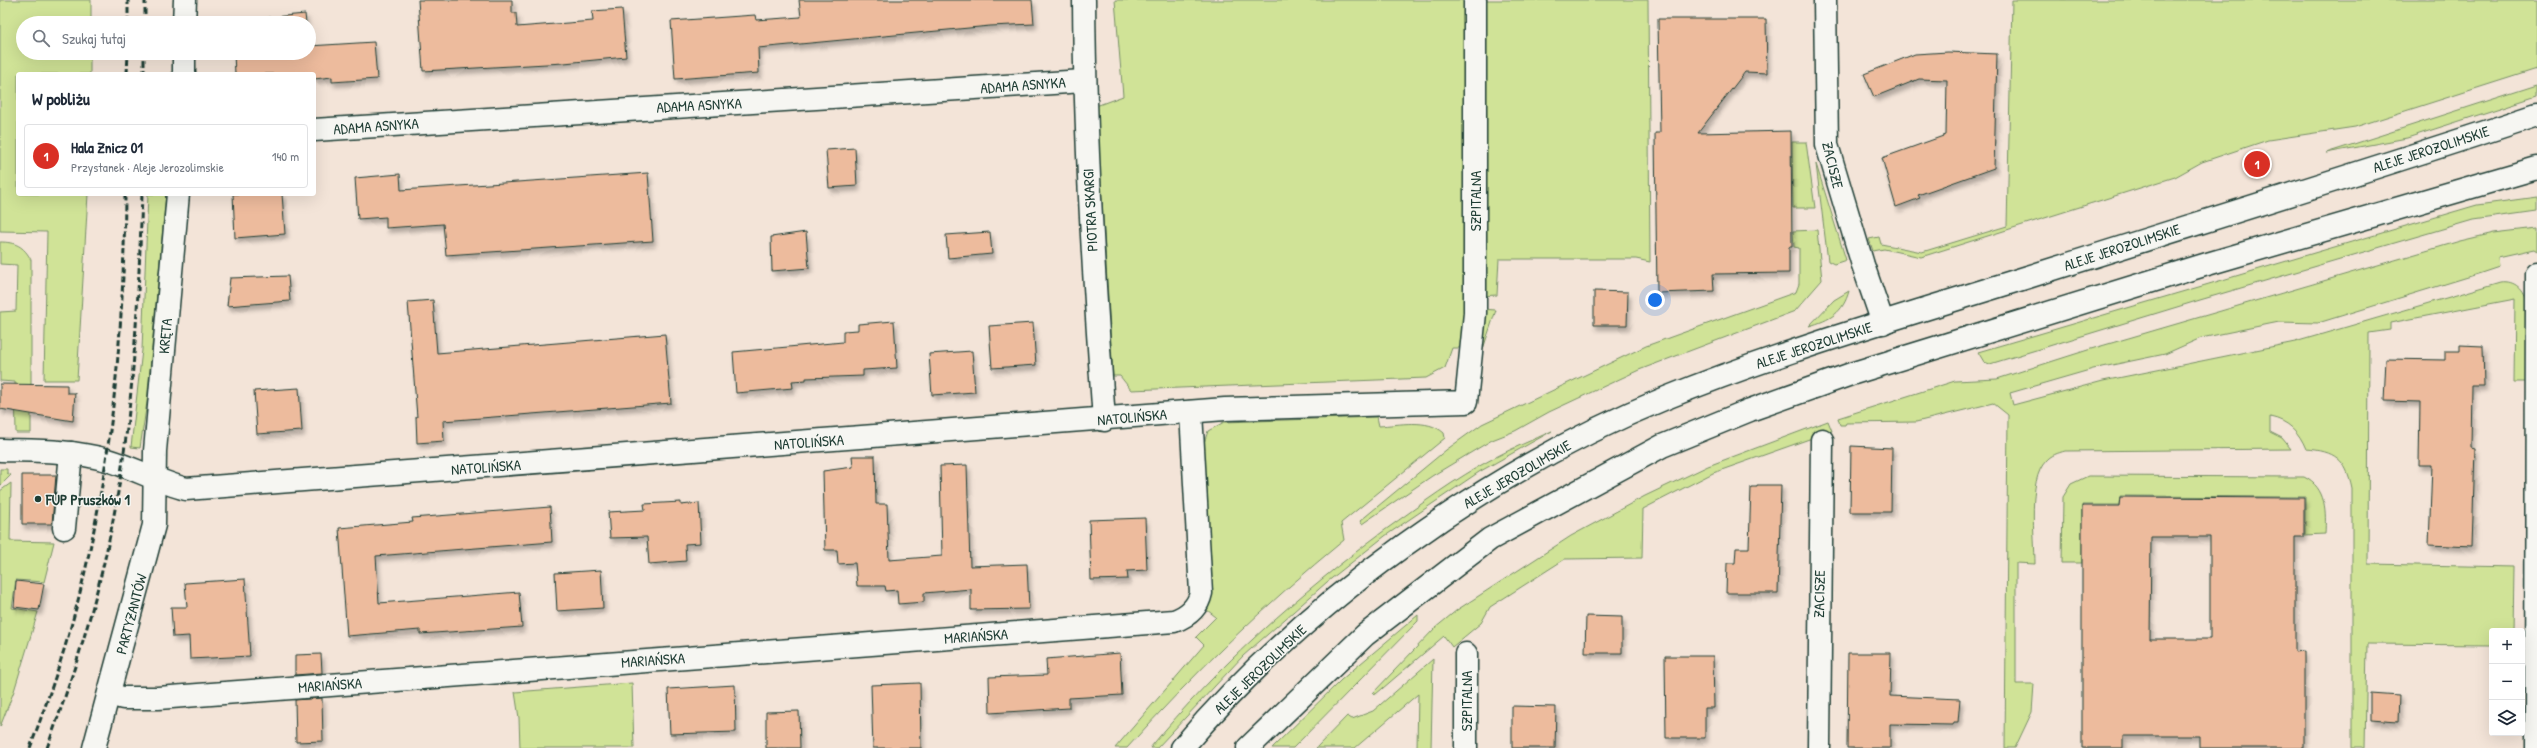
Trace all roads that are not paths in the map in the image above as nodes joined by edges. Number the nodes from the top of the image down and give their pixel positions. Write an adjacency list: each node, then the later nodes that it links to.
1 (185, 0): 5 (street)
2 (1084, 0): 8 (street, PIOTRA SKARGI)
3 (1475, 0): 15 (street, SZPITALNA)
4 (1825, 0): 14 (street, ZACISZE)
5 (184, 16)
6 (184, 60): 7 (street)
7 (184, 72)
8 (1084, 81): 10 (street, ADAMA ASNYKA); 17 (street, PIOTRA SKARGI)
9 (2537, 115): 14 (street, ALEJE JEROZOLIMSKIE)
10 (316, 130)
11 (2537, 168): 28 (street)
12 (178, 196): 21 (street, KRĘTA)
13 (2537, 273): 23 (street)
14 (1883, 322): 27 (street, ALEJE JEROZOLIMSKIE)
15 (1466, 402): 16 (street, NATOLIŃSKA)
16 (1191, 412): 17 (street, NATOLIŃSKA); 25 (street, MARIAŃSKA)
17 (1104, 420): 21 (street, NATOLIŃSKA)
18 (1822, 440): 30 (street, ZACISZE)
19 (0, 450): 20 (street, NATOLIŃSKA)
20 (71, 453): 21 (street, NATOLIŃSKA); 22 (street)
21 (155, 478): 25 (street, PARTYZANTÓW)
22 (64, 528)
23 (2536, 561): 31 (street)
24 (1466, 654): 29 (street, SZPITALNA)
25 (109, 694): 26 (street, PARTYZANTÓW)
26 (94, 748)
27 (1182, 748)
28 (1248, 748)
29 (1466, 748)
30 (1819, 748)
31 (2536, 748)

